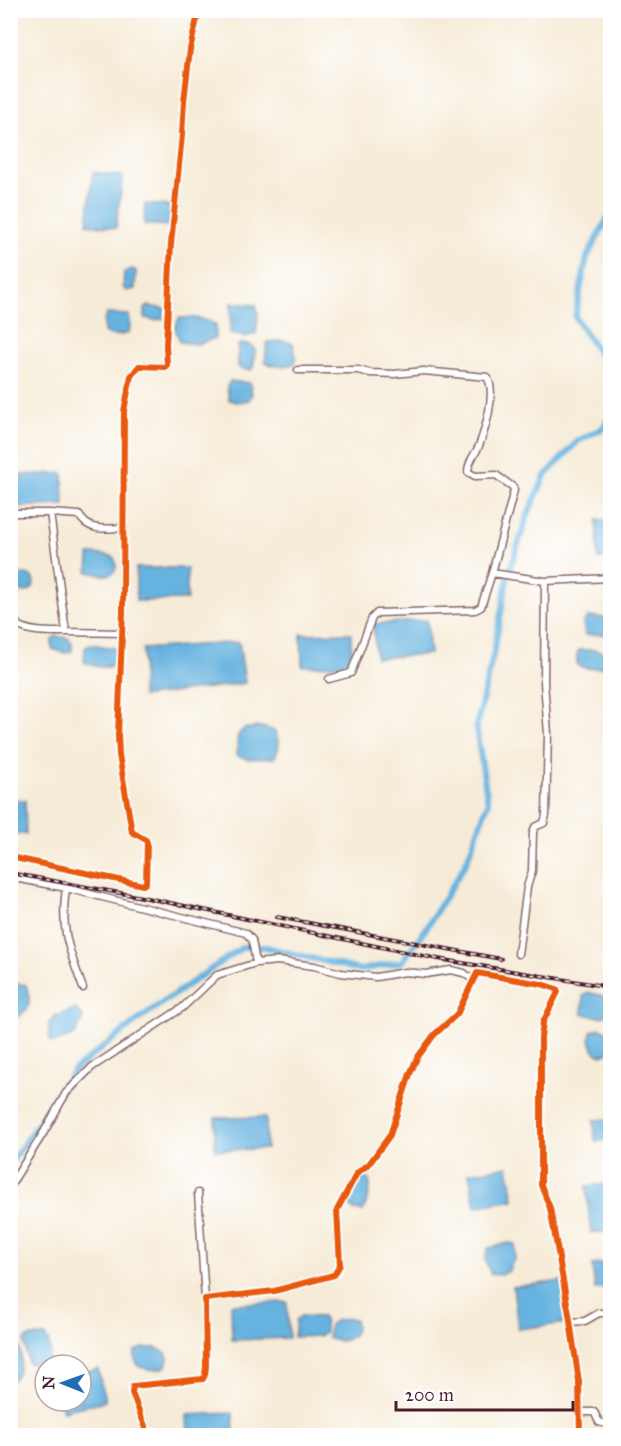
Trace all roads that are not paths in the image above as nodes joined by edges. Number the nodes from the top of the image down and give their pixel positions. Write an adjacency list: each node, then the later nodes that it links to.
1 (199, 10): 5 (street)
2 (298, 370): 6 (street)
3 (51, 513): 4 (street); 5 (street); 10 (street)
4 (10, 515)
5 (124, 528): 11 (street)
6 (494, 573): 8 (street); 12 (street)
7 (610, 578): 8 (street)
8 (545, 581): 16 (street)
9 (10, 602): 10 (street)
10 (66, 632): 11 (street)
11 (123, 633): 13 (street)
12 (329, 679)
13 (10, 857)
14 (10, 877): 15 (street)
15 (66, 888): 17 (street); 19 (street)
16 (518, 954)
17 (256, 963): 18 (street); 20 (street)
18 (473, 980): 22 (street); 24 (street)
19 (83, 988)
20 (10, 1186)
21 (198, 1193): 22 (street)
22 (205, 1299): 27 (street)
23 (610, 1313): 24 (street)
24 (570, 1322): 25 (street)
25 (579, 1412): 26 (street); 28 (street)
26 (610, 1425)
27 (148, 1436)
28 (580, 1436)

